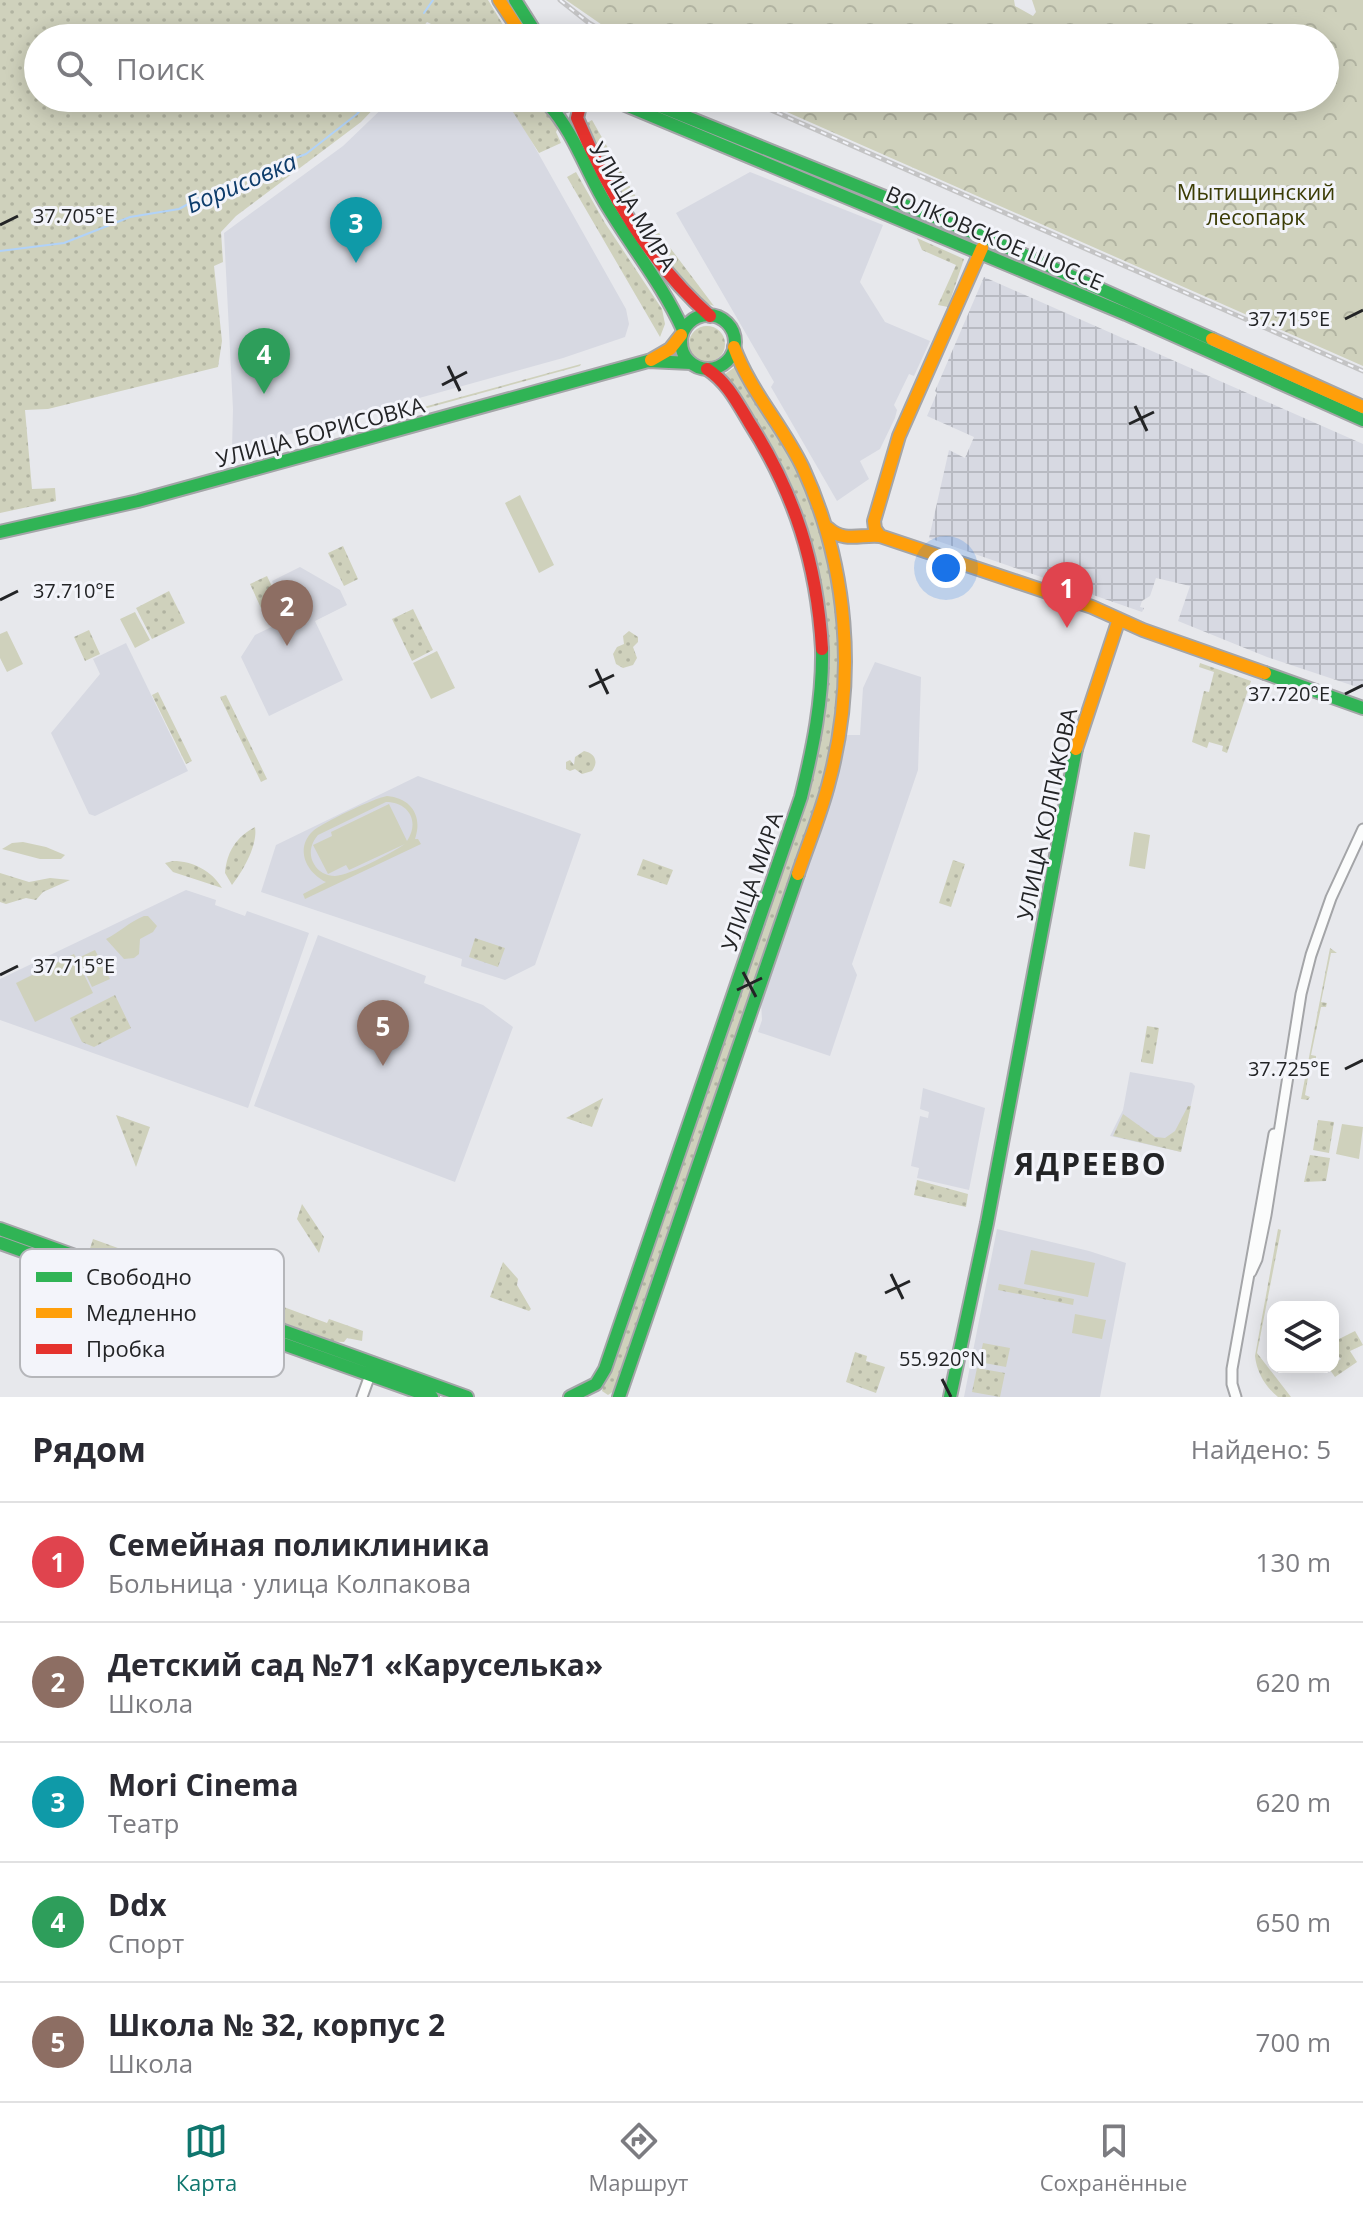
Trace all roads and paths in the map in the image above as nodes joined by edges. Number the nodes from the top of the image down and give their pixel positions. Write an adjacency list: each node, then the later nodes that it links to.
1 (499, 0): 3 (main road)
2 (515, 0): 4 (main road)
3 (515, 24)
4 (530, 24)
5 (555, 112): 12 (main road, УЛИЦА МИРА)
6 (578, 112): 11 (main road, УЛИЦА МИРА)
7 (643, 112): 10 (main road, ВОЛКОВСКОЕ ШОССЕ)
8 (675, 112): 9 (main road, ВОЛКОВСКОЕ ШОССЕ)
9 (986, 238): 10 (main road); 17 (main road, ВОЛКОВСКОЕ ШОССЕ)
10 (980, 253): 18 (main road, ВОЛКОВСКОЕ ШОССЕ); 19 (main road)
11 (710, 316): 12 (main road); 13 (main road)
12 (682, 332): 14 (main road, УЛИЦА БОРИСОВКА); 15 (main road)
13 (734, 347): 16 (main road); 20 (main road, УЛИЦА МИРА)
14 (648, 361): 15 (main road, УЛИЦА БОРИСОВКА); 21 (main road, УЛИЦА БОРИСОВКА)
15 (691, 363): 16 (main road)
16 (707, 369): 38 (main road, УЛИЦА МИРА)
17 (1363, 407)
18 (1363, 420)
19 (874, 521): 22 (main road); 23 (main road)
20 (826, 525): 22 (main road); 24 (main road, УЛИЦА МИРА)
21 (0, 532)
22 (856, 536): 23 (main road); 24 (main road)
23 (880, 536): 25 (main road)
24 (836, 562): 39 (main road, УЛИЦА МИРА)
25 (1119, 619): 26 (main road); 40 (main road, УЛИЦА КОЛПАКОВА)
26 (1363, 708)
27 (1363, 829): 41 (street)
28 (0, 1229): 30 (main road)
29 (0, 1243): 31 (main road)
30 (56, 1249)
31 (20, 1250)
32 (284, 1331): 37 (main road)
33 (284, 1344): 34 (main road)
34 (370, 1375): 35 (street); 36 (main road)
35 (362, 1397)
36 (432, 1397)
37 (467, 1397)
38 (570, 1397)
39 (619, 1397)
40 (950, 1397)
41 (1236, 1397)

